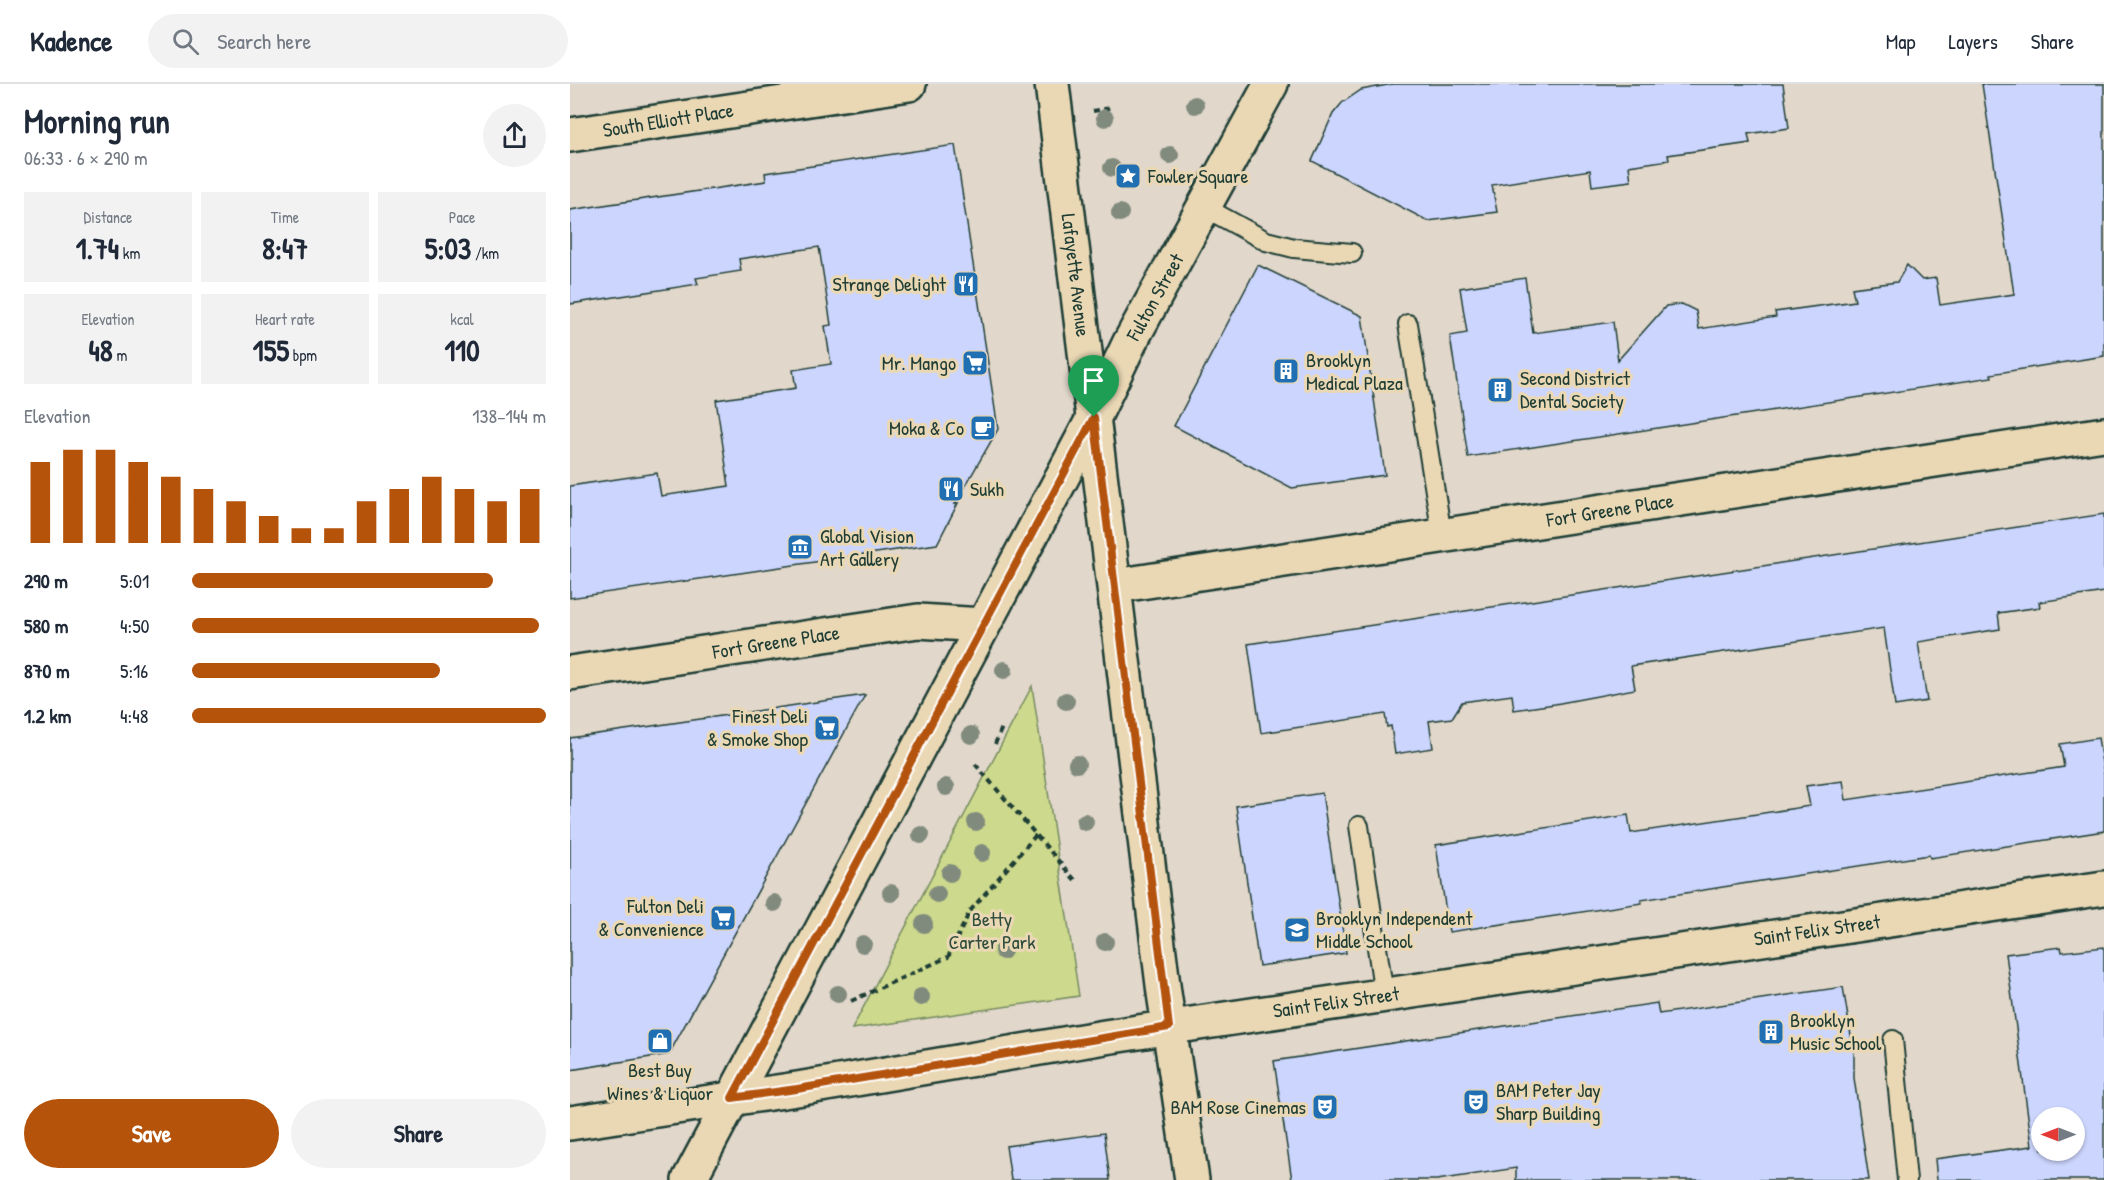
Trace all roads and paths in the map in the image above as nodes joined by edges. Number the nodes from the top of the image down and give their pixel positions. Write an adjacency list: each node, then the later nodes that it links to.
1 (909, 84): 4 (street, South Elliott Place)
2 (1052, 84): 8 (street, Lafayette Avenue)
3 (1270, 84): 5 (street, Fulton Street)
4 (570, 135)
5 (1204, 207): 6 (lane); 8 (street, Fulton Street)
6 (1352, 253)
7 (1408, 324): 10 (lane)
8 (1094, 417): 11 (street, Lafayette Avenue); 12 (street, Fulton Street)
9 (2104, 434): 10 (street, Fort Greene Place)
10 (1442, 535): 11 (street, Fort Greene Place)
11 (1115, 586): 23 (street, Lafayette Avenue)
12 (983, 625): 13 (street, Fort Greene Place); 25 (street, Fulton Street)
13 (570, 673)
14 (1003, 725): 15 (path)
15 (995, 744)
16 (975, 764): 18 (path)
17 (1359, 826): 21 (lane)
18 (1036, 835): 19 (path); 22 (path)
19 (1075, 879)
20 (2104, 888): 21 (street, Saint Felix Street)
21 (1384, 995): 23 (street, Saint Felix Street)
22 (851, 1002)
23 (1169, 1027): 25 (street, Saint Felix Street); 28 (street, Lafayette Avenue)
24 (1893, 1040): 29 (lane)
25 (732, 1098): 26 (street, Saint Felix Street); 27 (street, Fulton Street)
26 (570, 1124)
27 (689, 1180)
28 (1192, 1180)
29 (1907, 1180)

